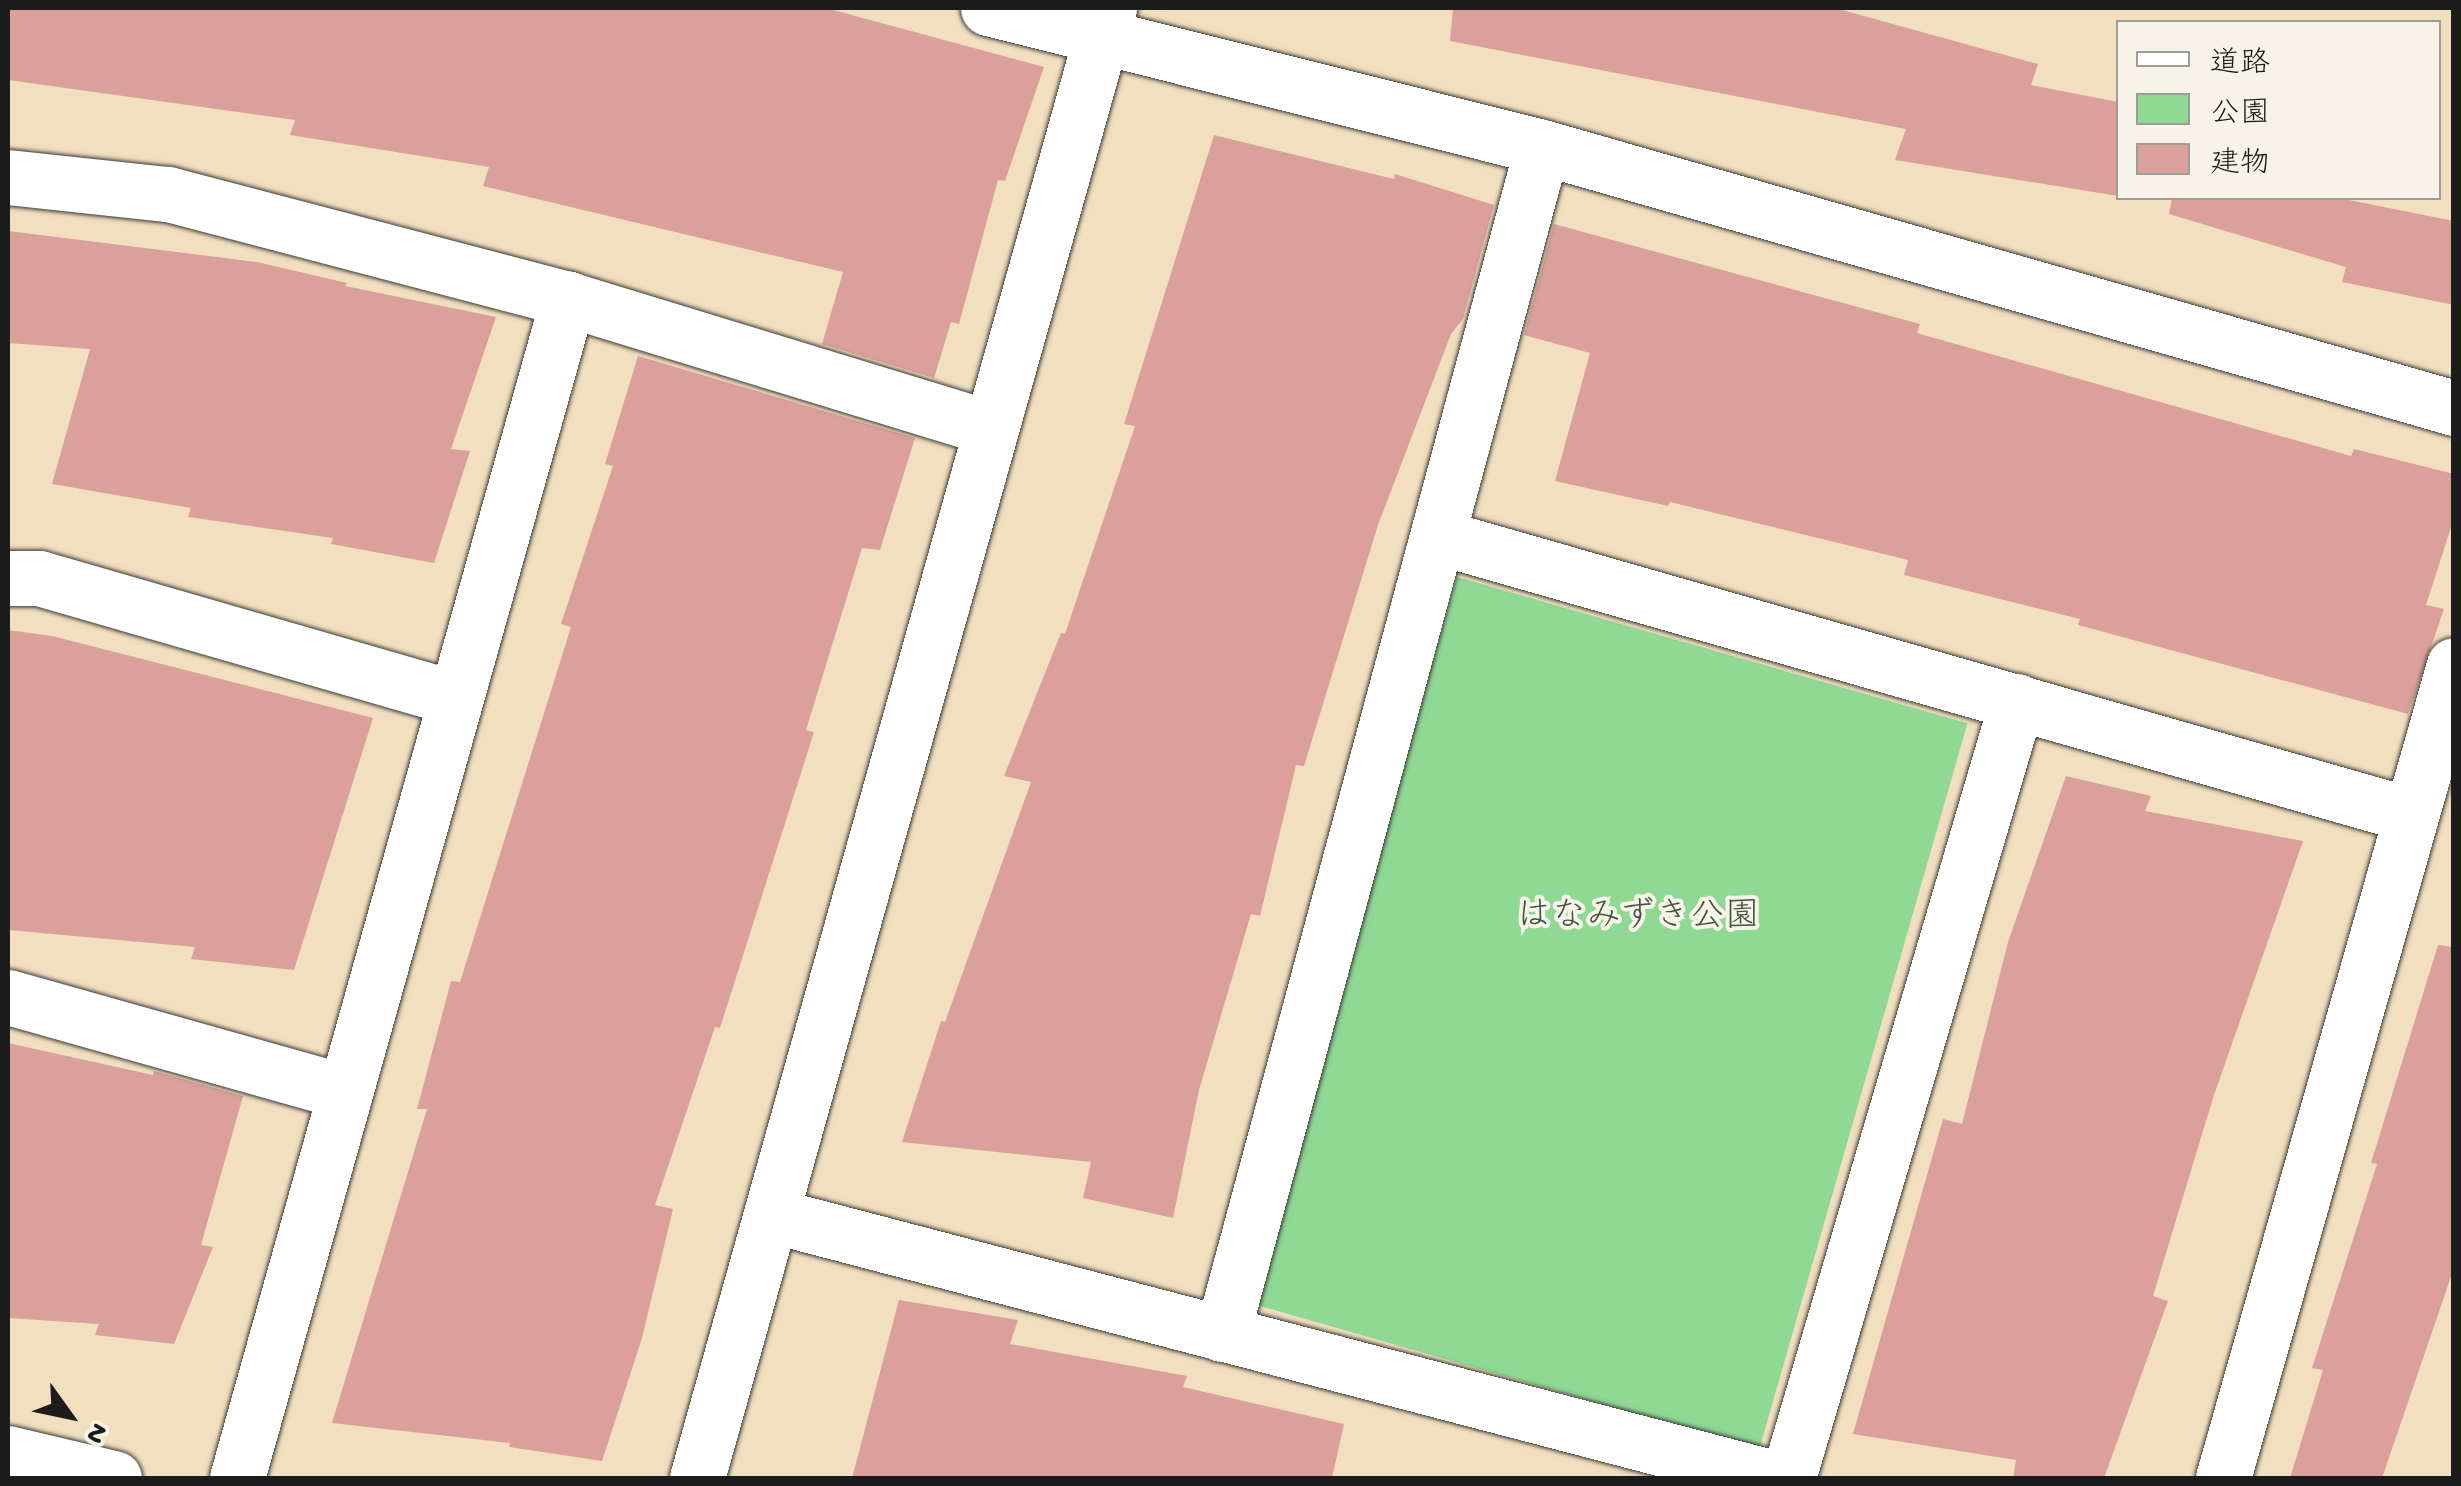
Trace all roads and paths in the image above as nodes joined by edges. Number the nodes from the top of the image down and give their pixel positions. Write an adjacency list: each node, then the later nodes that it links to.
1 (988, 8): 2 (street)
2 (1105, 22): 3 (street); 7 (street)
3 (1542, 147): 6 (street); 8 (street)
4 (8, 177): 5 (street)
5 (568, 299): 7 (street); 11 (street)
6 (2454, 408)
7 (991, 428): 16 (street)
8 (1439, 536): 12 (street); 17 (street)
9 (8, 578): 11 (street)
10 (2454, 665): 13 (street)
11 (455, 698): 15 (street)
12 (2017, 701): 13 (street); 23 (street)
13 (2411, 816): 24 (street)
14 (8, 996): 15 (street)
15 (346, 1092): 20 (street)
16 (771, 1216): 17 (street); 21 (street)
17 (1222, 1334): 22 (street)
18 (8, 1453): 19 (street)
19 (114, 1478)
20 (237, 1478)
21 (697, 1478)
22 (1774, 1478)
23 (1788, 1478)
24 (2223, 1478)

